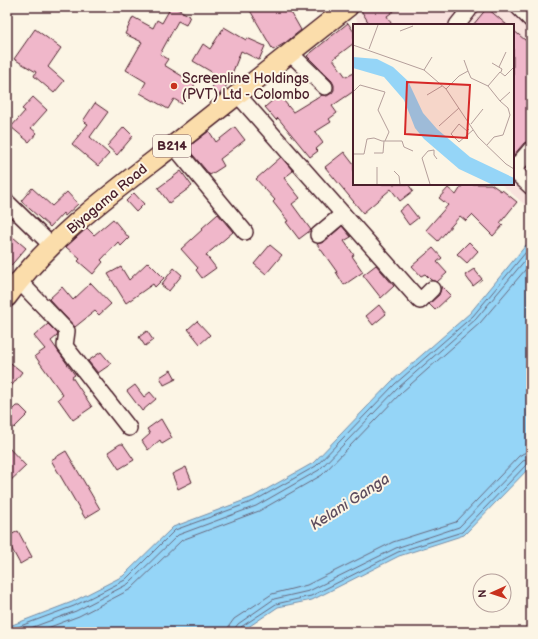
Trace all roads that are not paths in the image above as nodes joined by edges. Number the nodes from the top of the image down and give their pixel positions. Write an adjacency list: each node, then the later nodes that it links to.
1 (348, 7): 6 (main road, Biyagama Road / B214)
2 (466, 7): 5 (street)
3 (518, 7): 4 (street)
4 (531, 20)
5 (458, 24)
6 (290, 53): 7 (street); 8 (main road, Biyagama Road / B214)
7 (325, 87)
8 (237, 94): 9 (main road, Biyagama Road / B214); 15 (street)
9 (173, 145): 16 (street); 18 (main road, Biyagama Road / B214)
10 (531, 149): 11 (street)
11 (514, 169)
12 (514, 171): 13 (street)
13 (531, 187)
14 (7, 202): 18 (street)
15 (343, 214): 17 (street); 20 (street)
16 (245, 232)
17 (318, 235)
18 (51, 245): 19 (main road, Biyagama Road / B214)
19 (19, 281): 21 (main road, Biyagama Road / B214); 22 (street)
20 (432, 290)
21 (7, 297)
22 (129, 428)

